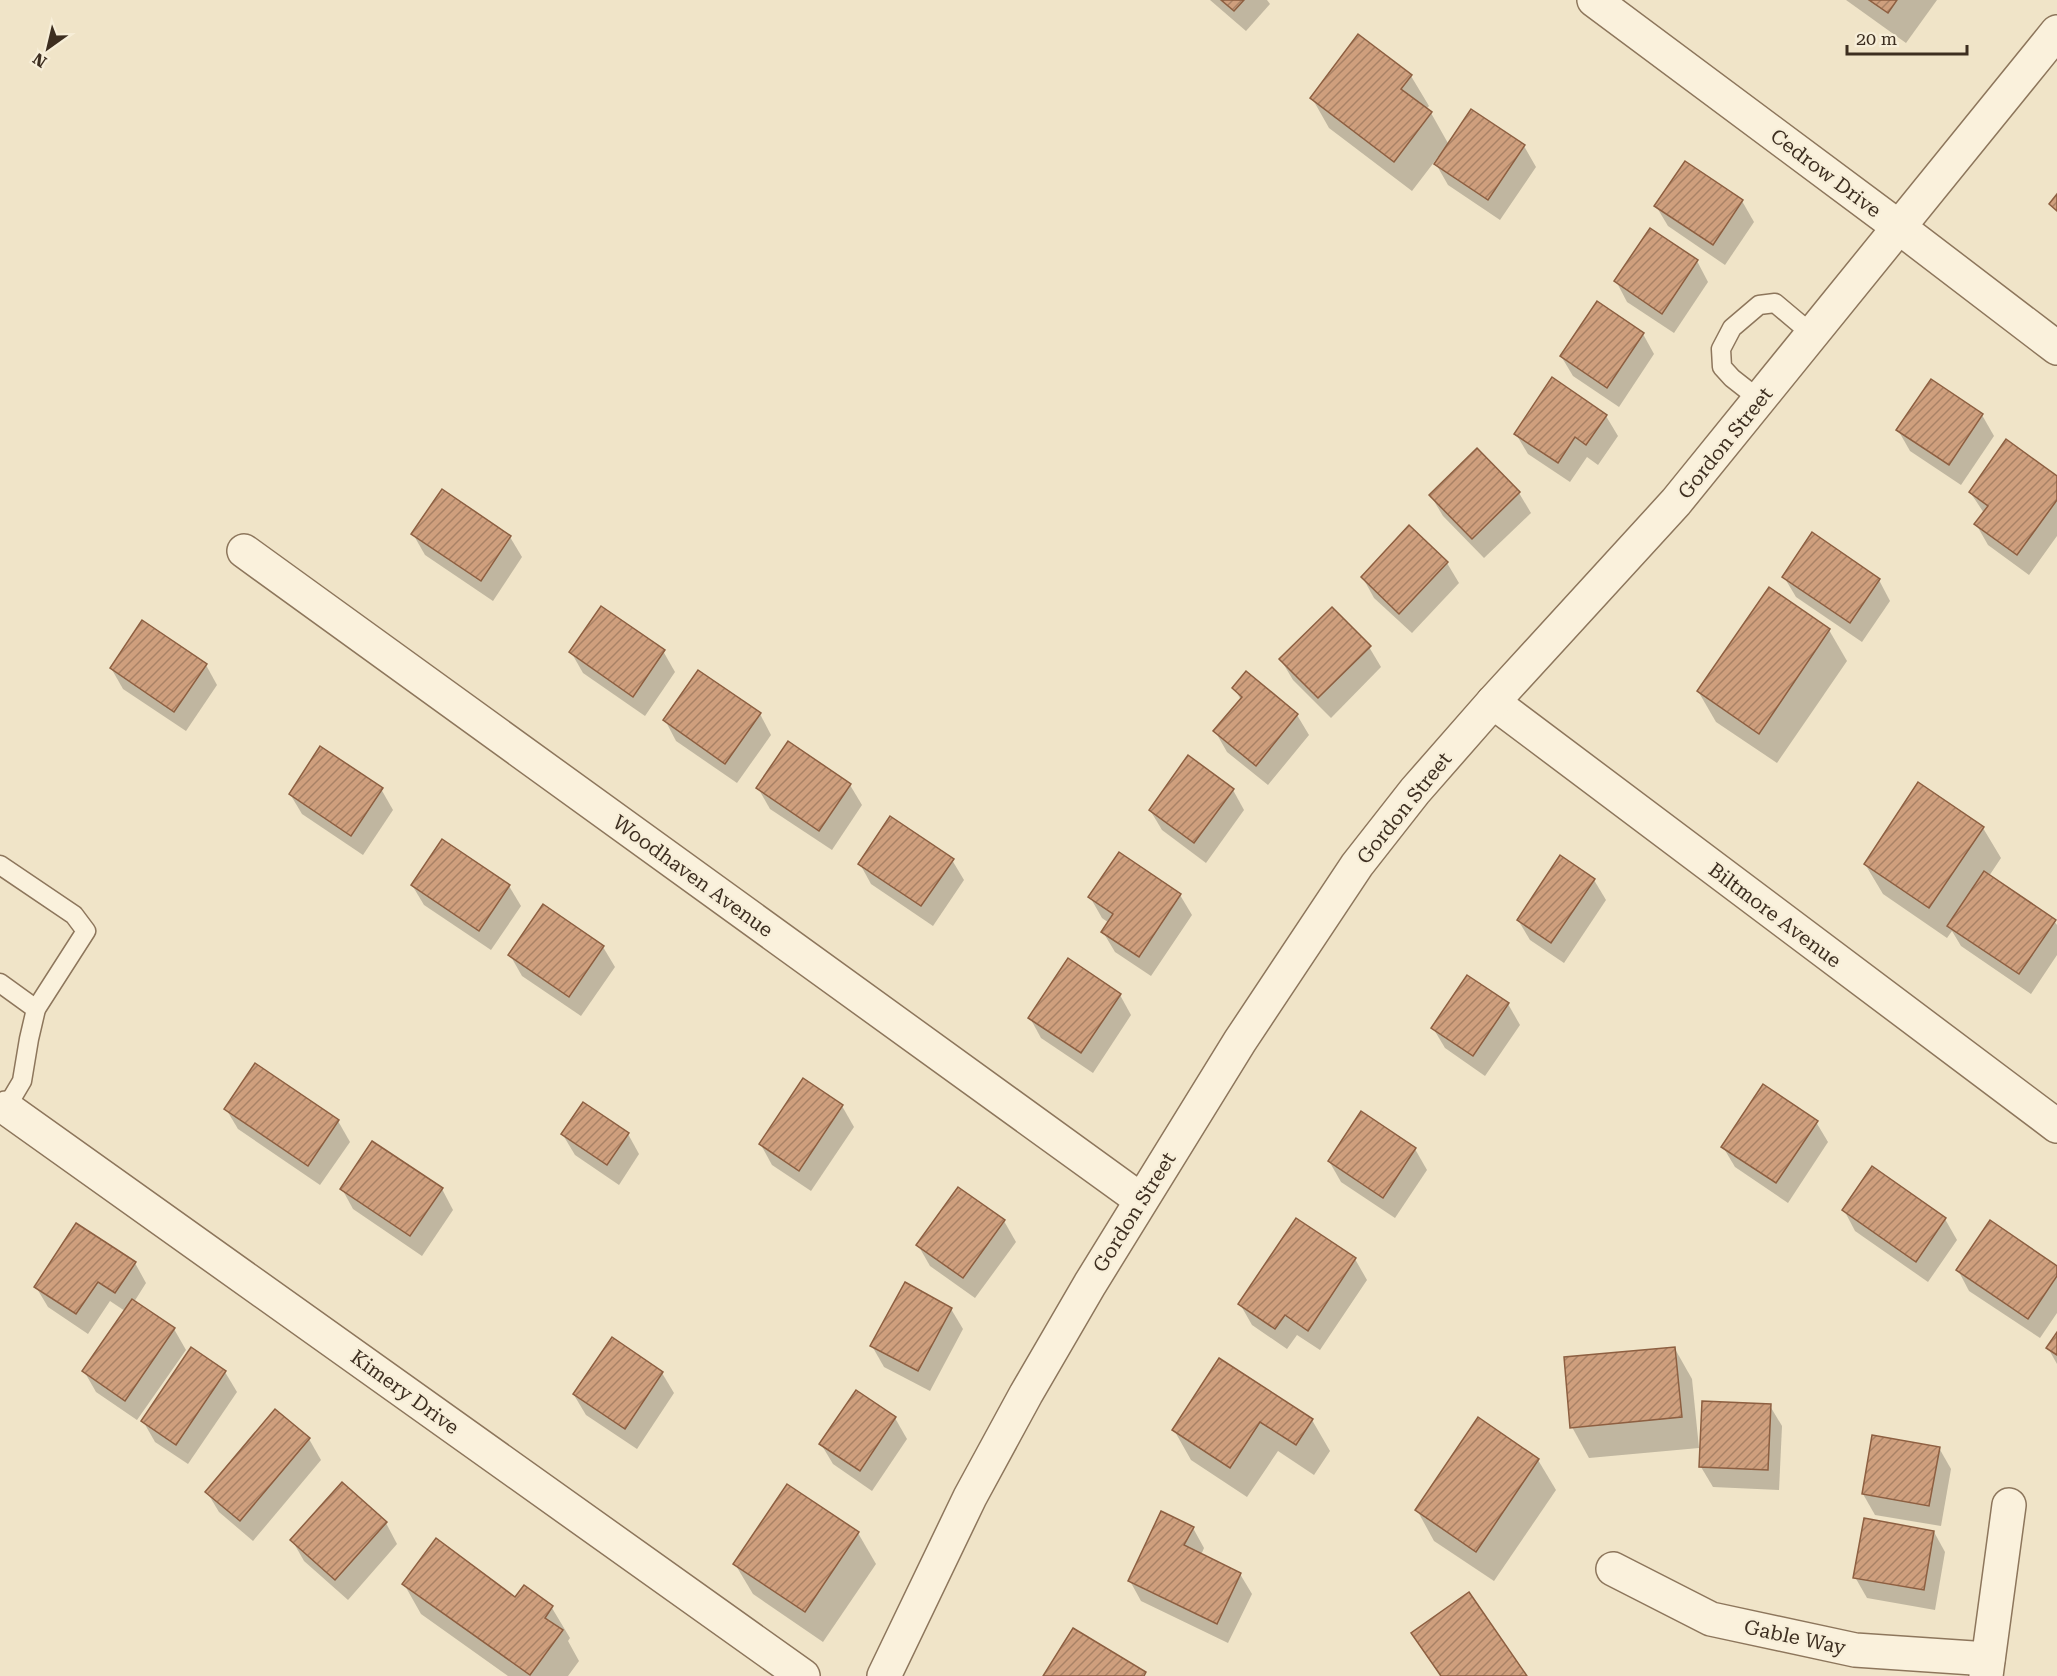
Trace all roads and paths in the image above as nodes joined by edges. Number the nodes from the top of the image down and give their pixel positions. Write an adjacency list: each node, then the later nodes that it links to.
1 (1594, 0): 3 (street, Cedrow Drive)
2 (2057, 32): 3 (street, Gordon Street)
3 (1900, 228): 4 (street, Gordon Street); 5 (street, Cedrow Drive)
4 (1813, 335): 6 (street, Gordon Street); 6 (lane)
5 (2057, 348)
6 (1760, 400): 8 (street, Gordon Street)
7 (244, 551): 14 (street, Woodhaven Avenue)
8 (1493, 702): 13 (street, Biltmore Avenue); 14 (street, Gordon Street)
9 (0, 865): 11 (lane)
10 (0, 983): 11 (lane)
11 (36, 1009): 12 (lane)
12 (6, 1108): 18 (street, Kimery Drive)
13 (2057, 1126)
14 (1141, 1200): 19 (street, Gordon Street)
15 (2009, 1505): 17 (street)
16 (1613, 1569): 17 (street, Gable Way)
17 (1987, 1668)
18 (803, 1676)
19 (884, 1676)

